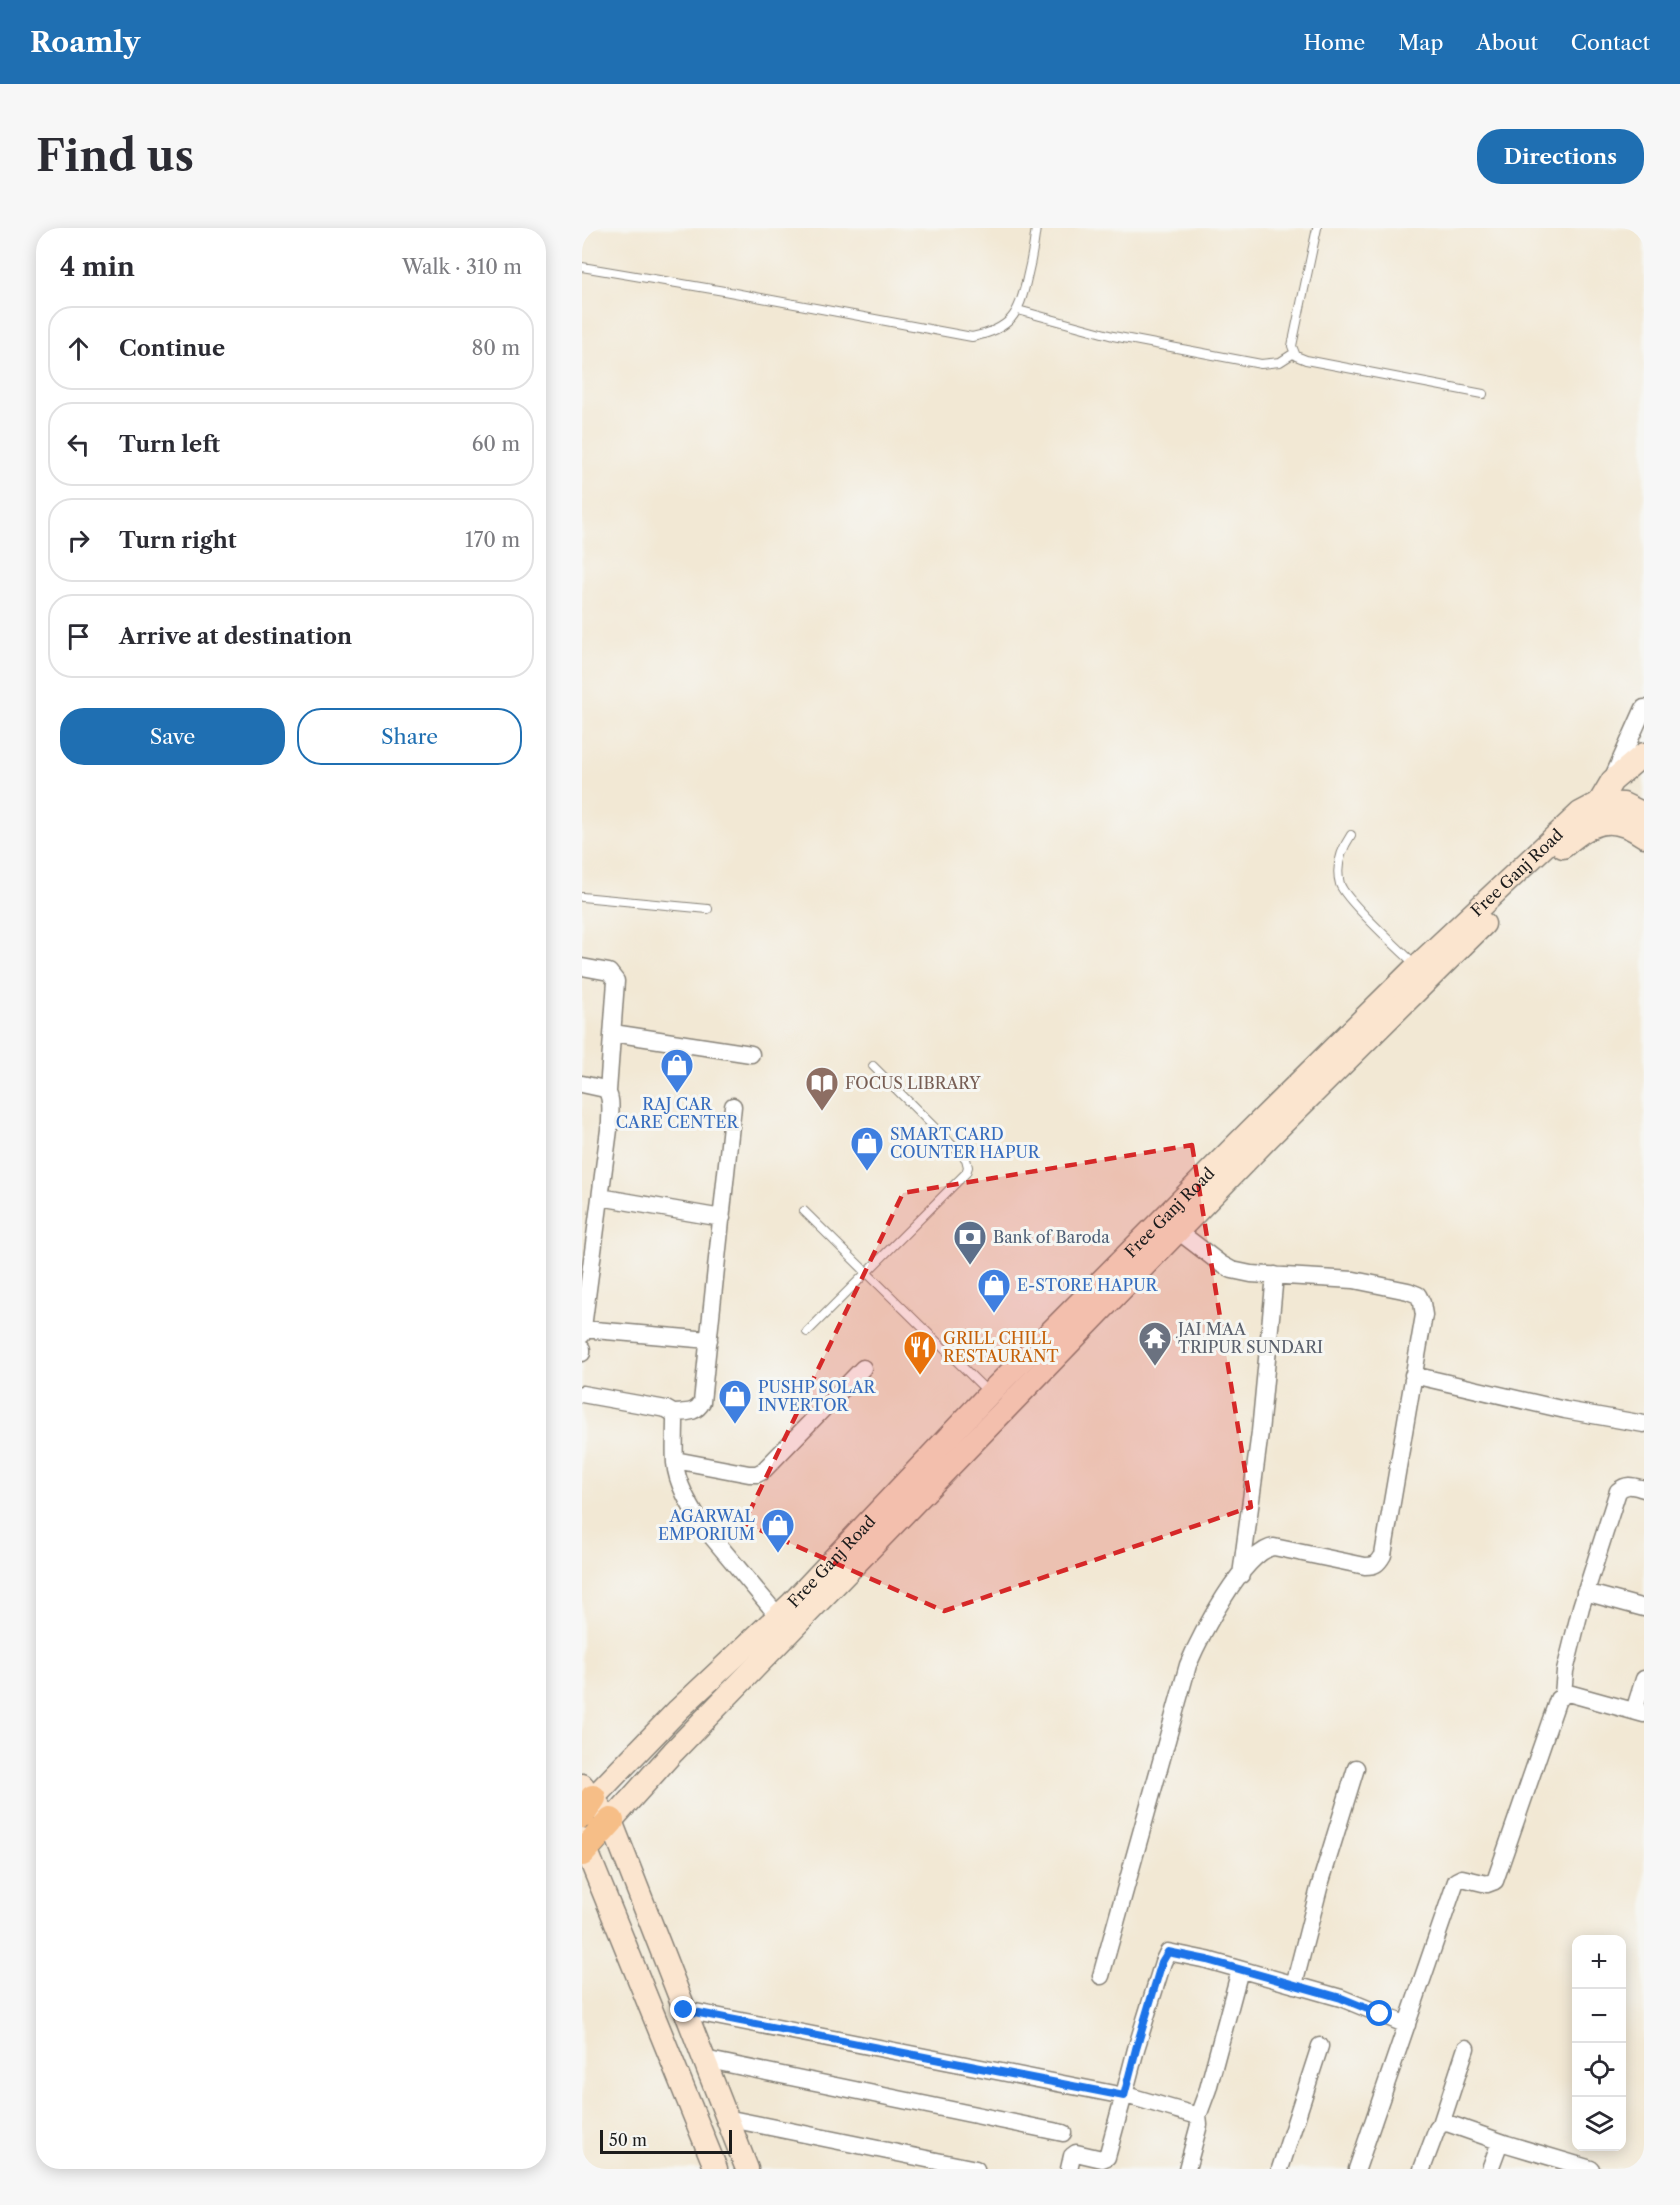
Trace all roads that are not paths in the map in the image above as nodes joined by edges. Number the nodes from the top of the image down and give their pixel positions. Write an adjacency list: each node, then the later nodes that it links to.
1 (1036, 228): 4 (lane)
2 (1317, 228): 5 (lane)
3 (582, 267): 4 (lane)
4 (1018, 310): 5 (lane)
5 (1294, 352): 6 (lane)
6 (1483, 394)
7 (1644, 708): 9 (street)
8 (1644, 754): 9 (street)
9 (1612, 781): 10 (street)
10 (1599, 803): 11 (street); 16 (street, Free Ganj Road)
11 (1644, 814)
12 (1350, 835): 16 (lane)
13 (1644, 836): 27 (street)
14 (582, 897): 15 (lane)
15 (708, 909)
16 (1417, 966): 37 (street, Free Ganj Road)
17 (582, 967): 18 (street)
18 (613, 1033): 19 (street); 22 (street)
19 (751, 1054)
20 (873, 1066): 28 (lane)
21 (582, 1084): 22 (street)
22 (608, 1091): 24 (street)
23 (733, 1106): 26 (street)
24 (600, 1197): 26 (street); 30 (street)
25 (804, 1212): 28 (lane)
26 (722, 1218): 33 (street)
27 (1178, 1231): 29 (street); 51 (street)
28 (865, 1273): 31 (lane); 37 (lane)
29 (1275, 1275): 35 (street); 42 (street)
30 (583, 1329): 32 (street); 33 (street)
31 (807, 1332)
32 (582, 1335)
33 (709, 1340): 38 (street)
34 (863, 1368): 40 (street)
35 (1413, 1375): 39 (street); 42 (street)
36 (582, 1394): 38 (street)
37 (989, 1394): 45 (street, Free Ganj Road)
38 (673, 1413): 40 (street)
39 (1644, 1424)
40 (675, 1460): 45 (street)
41 (1644, 1489): 43 (street)
42 (1241, 1576): 54 (street)
43 (1586, 1592): 44 (street); 47 (street)
44 (1644, 1608)
45 (778, 1616): 50 (street, Free Ganj Road)
46 (1644, 1679): 48 (street)
47 (1563, 1695): 48 (street); 57 (street)
48 (1639, 1713)
49 (1356, 1768): 55 (street)
50 (586, 1799): 51 (street)
51 (611, 1821): 52 (main road); 56 (street)
52 (583, 1847): 67 (street)
53 (1240, 1970): 55 (street); 61 (street); 62 (street)
54 (1101, 1976)
55 (1294, 1986): 57 (street)
56 (684, 2010): 60 (street); 61 (street)
57 (1407, 2025): 73 (street)
58 (1320, 2046): 72 (street)
59 (1466, 2048): 64 (street)
60 (704, 2059): 63 (street); 65 (street)
61 (1125, 2093): 62 (street); 70 (street)
62 (1198, 2116): 71 (street)
63 (726, 2118): 68 (street); 69 (street)
64 (1441, 2124): 66 (street); 74 (street)
65 (1064, 2133)
66 (1500, 2142): 75 (street); 76 (street)
67 (716, 2169)
68 (747, 2169)
69 (976, 2169)
70 (1069, 2169)
71 (1187, 2169)
72 (1280, 2169)
73 (1357, 2169)
74 (1422, 2169)
75 (1490, 2169)
76 (1591, 2169)

